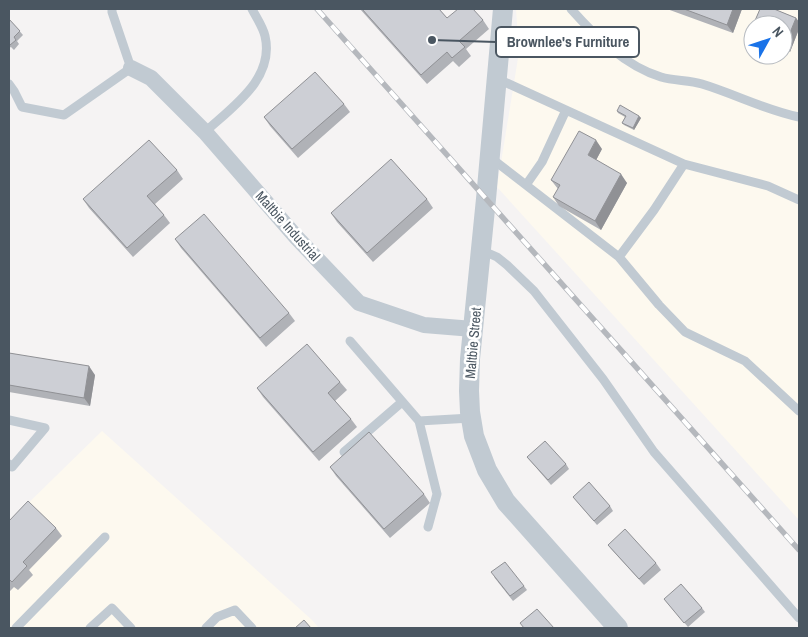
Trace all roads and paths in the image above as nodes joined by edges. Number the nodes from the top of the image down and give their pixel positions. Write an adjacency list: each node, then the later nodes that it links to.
1 (112, 9): 5 (lane)
2 (252, 9): 10 (lane)
3 (503, 9): 6 (street, Maltbie Street)
4 (571, 9): 9 (lane)
5 (131, 68): 7 (lane); 10 (street, Maltbie Industrial)
6 (497, 79): 8 (lane); 11 (street, Maltbie Street)
7 (9, 84)
8 (566, 110): 12 (lane); 13 (lane)
9 (799, 118)
10 (205, 132): 17 (street, Maltbie Industrial)
11 (490, 158): 13 (lane); 15 (street, Maltbie Street)
12 (684, 164): 14 (lane); 16 (lane)
13 (526, 185): 16 (lane)
14 (799, 200)
15 (481, 250): 17 (street, Maltbie Street); 28 (lane)
16 (619, 257): 20 (lane)
17 (473, 329): 21 (street, Maltbie Street)
18 (350, 341): 19 (lane)
19 (402, 402): 23 (lane); 24 (lane)
20 (799, 411)
21 (471, 418): 23 (lane); 34 (street, Maltbie Street)
22 (9, 420): 25 (lane)
23 (419, 421): 26 (lane)
24 (344, 452)
25 (9, 464)
26 (428, 527)
27 (105, 537): 29 (lane)
28 (799, 618)
29 (16, 628)
30 (90, 628): 31 (lane)
31 (131, 628)
32 (206, 628): 33 (lane)
33 (252, 628)
34 (618, 628)

